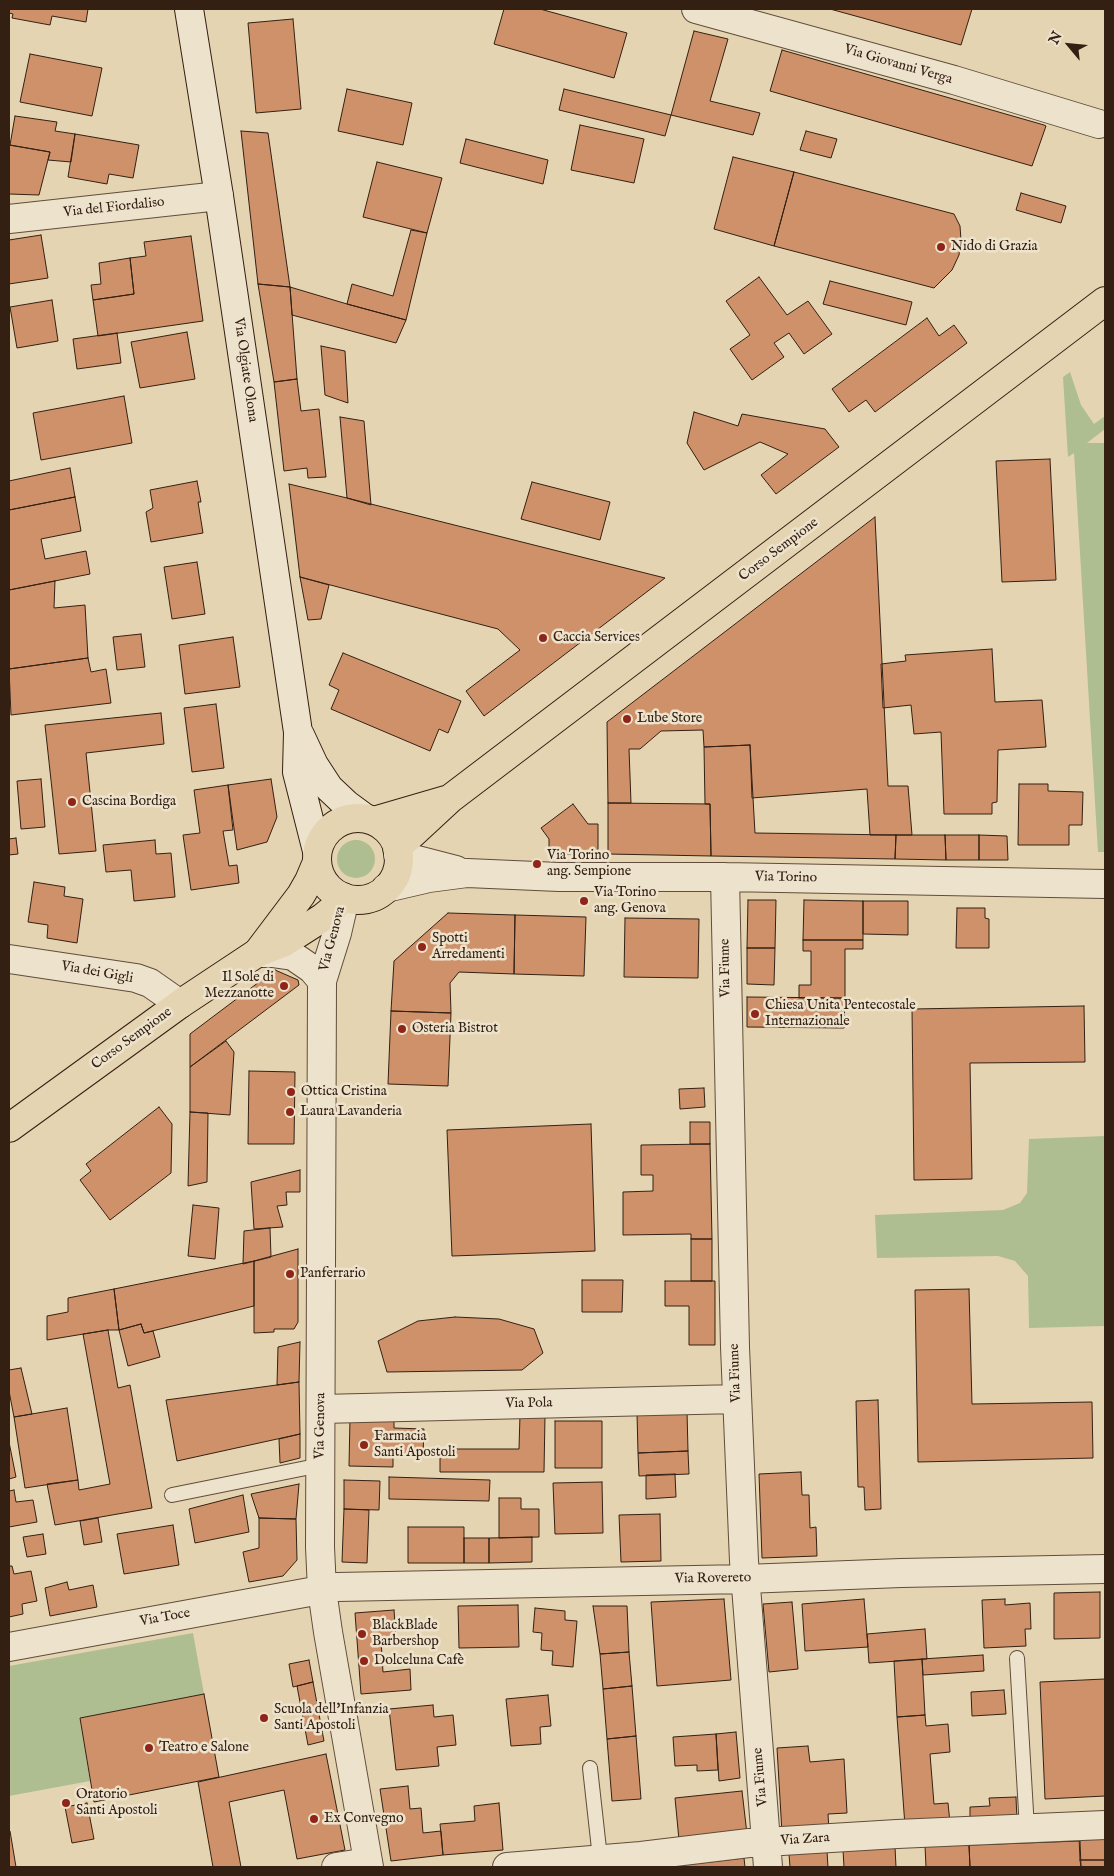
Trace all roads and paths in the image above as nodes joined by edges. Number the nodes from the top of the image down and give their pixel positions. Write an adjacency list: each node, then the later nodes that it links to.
1 (189, 9): 4 (street, Via Olgiate Olona)
2 (696, 9): 3 (street, Via Giovanni Verga)
3 (1100, 124)
4 (219, 196): 5 (street, Via del Fiordaliso); 7 (street, Via Olgiate Olona)
5 (9, 219)
6 (1105, 301): 8 (main road, Corso Sempione)
7 (298, 732): 9 (street, Via Olgiate Olona); 11 (street, Via Olgiate Olona)
8 (451, 798): 9 (main road, Corso Sempione); 10 (main road, Corso Sempione)
9 (370, 820): 10 (main road); 11 (main road, Corso Sempione)
10 (398, 852): 12 (street, Via Torino); 15 (main road)
11 (317, 857): 16 (main road); 17 (main road, Corso Sempione)
12 (467, 873): 13 (street, Via Torino); 15 (street, Via Torino)
13 (725, 877): 14 (street, Via Torino); 22 (street, Via Fiume)
14 (1105, 884)
15 (386, 888): 16 (main road)
16 (341, 897): 17 (main road, Corso Sempione); 19 (street, Via Genova)
17 (257, 953): 19 (street, Via Genova); 20 (main road, Corso Sempione)
18 (9, 959): 20 (street, Via dei Gigli)
19 (322, 981): 23 (street, Via Genova)
20 (180, 1004): 21 (main road, Corso Sempione)
21 (9, 1128)
22 (737, 1399): 23 (street, Via Pola); 27 (street, Via Fiume)
23 (321, 1409): 24 (street, Via Genova)
24 (321, 1465): 25 (lane); 28 (street, Via Genova)
25 (172, 1495)
26 (1105, 1569): 27 (street, Via Rovereto)
27 (745, 1579): 28 (street, Via Rovereto); 34 (street, Via Fiume)
28 (322, 1590): 29 (street, Via Toce); 37 (street, Via Genova)
29 (9, 1647)
30 (1017, 1658): 33 (lane)
31 (590, 1768): 35 (lane)
32 (1105, 1825): 33 (street, Via Zara)
33 (1027, 1829): 34 (street, Via Zara)
34 (767, 1855): 36 (street, Via Zara)
35 (600, 1858): 36 (street, Via Zara); 39 (street, Via Zara)
36 (642, 1861)
37 (368, 1864): 38 (street)
38 (336, 1867)
39 (506, 1867)

